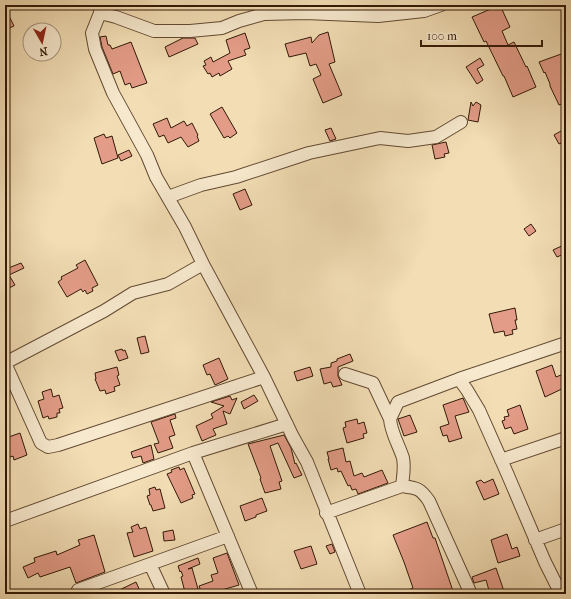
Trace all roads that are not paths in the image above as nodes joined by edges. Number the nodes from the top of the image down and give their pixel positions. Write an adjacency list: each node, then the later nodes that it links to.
1 (378, 5): 4 (street)
2 (441, 5): 4 (street)
3 (100, 9): 4 (street); 6 (street)
4 (366, 15)
5 (461, 122): 6 (street)
6 (168, 197): 7 (street)
7 (203, 264): 9 (street); 11 (street)
8 (566, 343): 12 (street)
9 (5, 363): 11 (street)
10 (345, 374): 13 (street)
11 (264, 377): 14 (street)
12 (459, 379): 13 (street); 17 (street)
13 (390, 419): 18 (street)
14 (287, 424): 16 (street); 19 (street)
15 (566, 438): 17 (street)
16 (193, 452): 20 (street); 22 (street)
17 (502, 460): 23 (street)
18 (402, 486): 19 (street); 29 (street)
19 (326, 513): 28 (street)
20 (5, 521)
21 (566, 529): 23 (street)
22 (228, 536): 24 (street); 27 (street)
23 (535, 540): 30 (street)
24 (150, 564): 25 (street); 26 (street)
25 (78, 590)
26 (164, 594)
27 (252, 594)
28 (360, 594)
29 (471, 594)
30 (561, 594)

